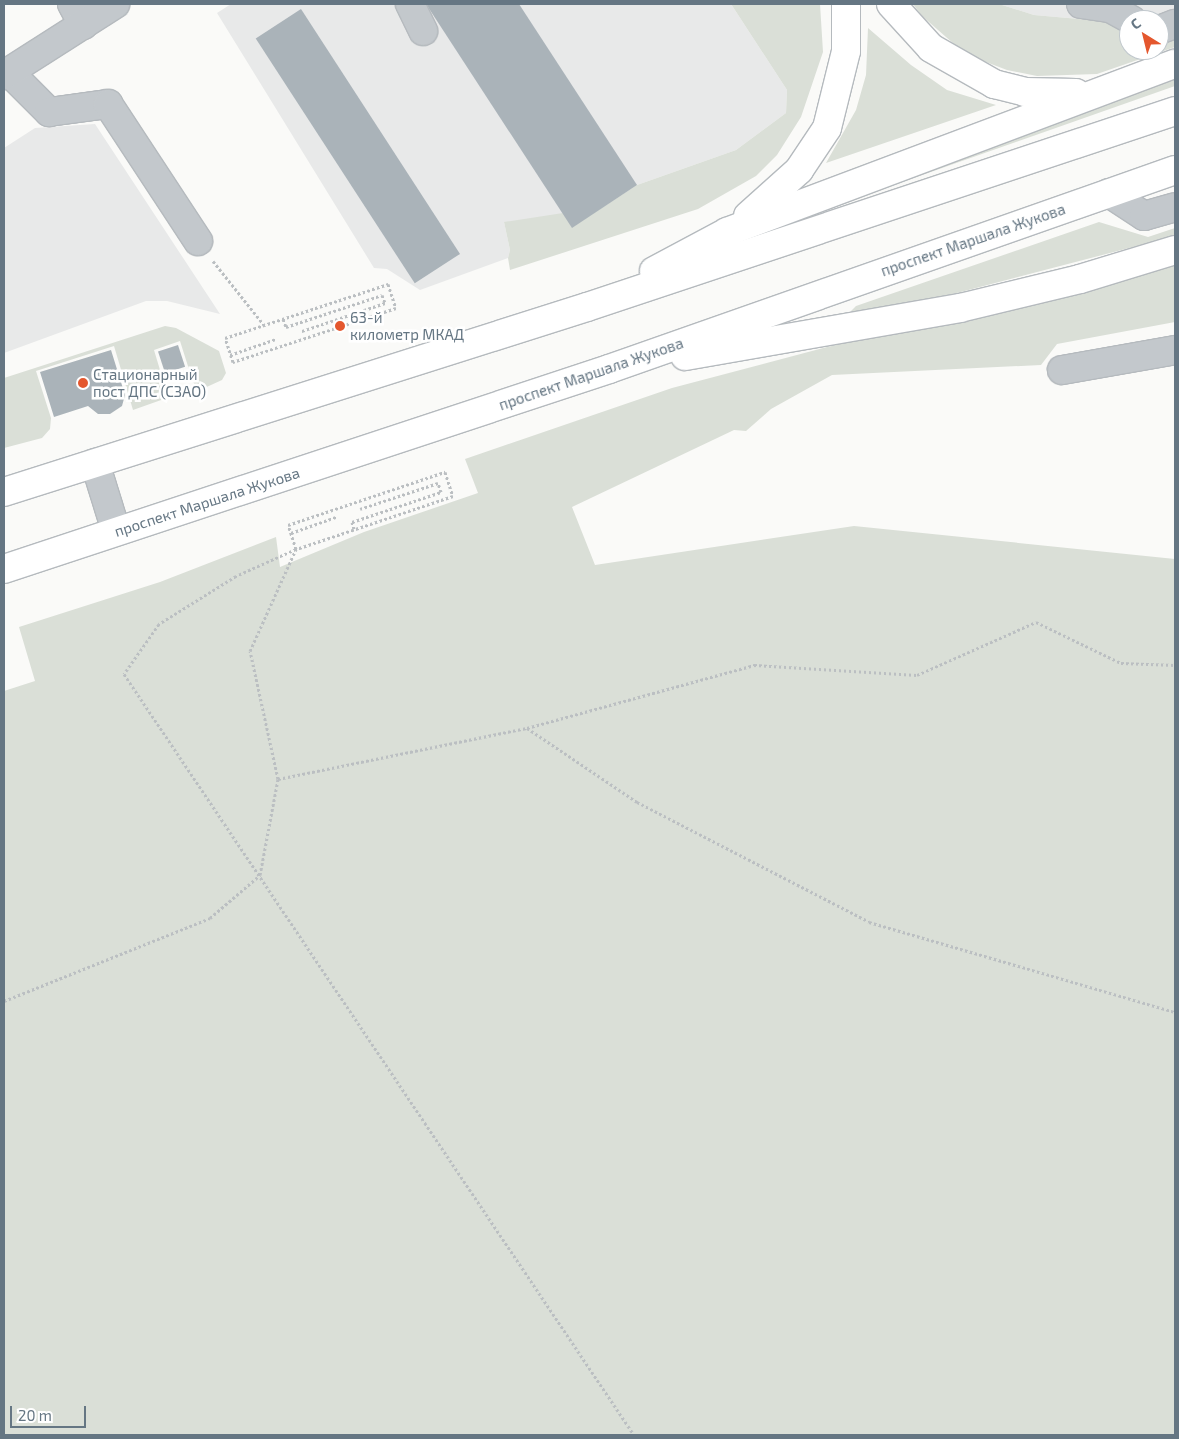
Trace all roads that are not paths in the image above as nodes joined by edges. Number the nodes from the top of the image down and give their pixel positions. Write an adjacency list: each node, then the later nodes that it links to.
1 (115, 4): 7 (street)
2 (410, 4): 8 (street)
3 (846, 4): 16 (main road)
4 (891, 4): 11 (main road)
5 (1089, 4): 6 (street)
6 (1119, 13)
7 (78, 14): 10 (street)
8 (423, 31)
9 (1175, 64): 11 (main road)
10 (6, 74): 17 (street)
11 (1100, 90): 16 (main road)
12 (1175, 110): 19 (main road)
13 (1175, 170): 14 (main road, проспект Маршала Жукова)
14 (1109, 193): 15 (street); 21 (main road, проспект Маршала Жукова)
15 (1175, 207)
16 (727, 232): 19 (main road)
17 (198, 241)
18 (1175, 250): 21 (main road)
19 (587, 306): 23 (main road)
20 (1175, 350): 22 (street)
21 (609, 369): 25 (main road, проспект Маршала Жукова)
22 (1062, 370)
23 (95, 463): 24 (main road); 25 (street)
24 (4, 492)
25 (116, 532): 26 (main road, проспект Маршала Жукова)
26 (4, 569)

